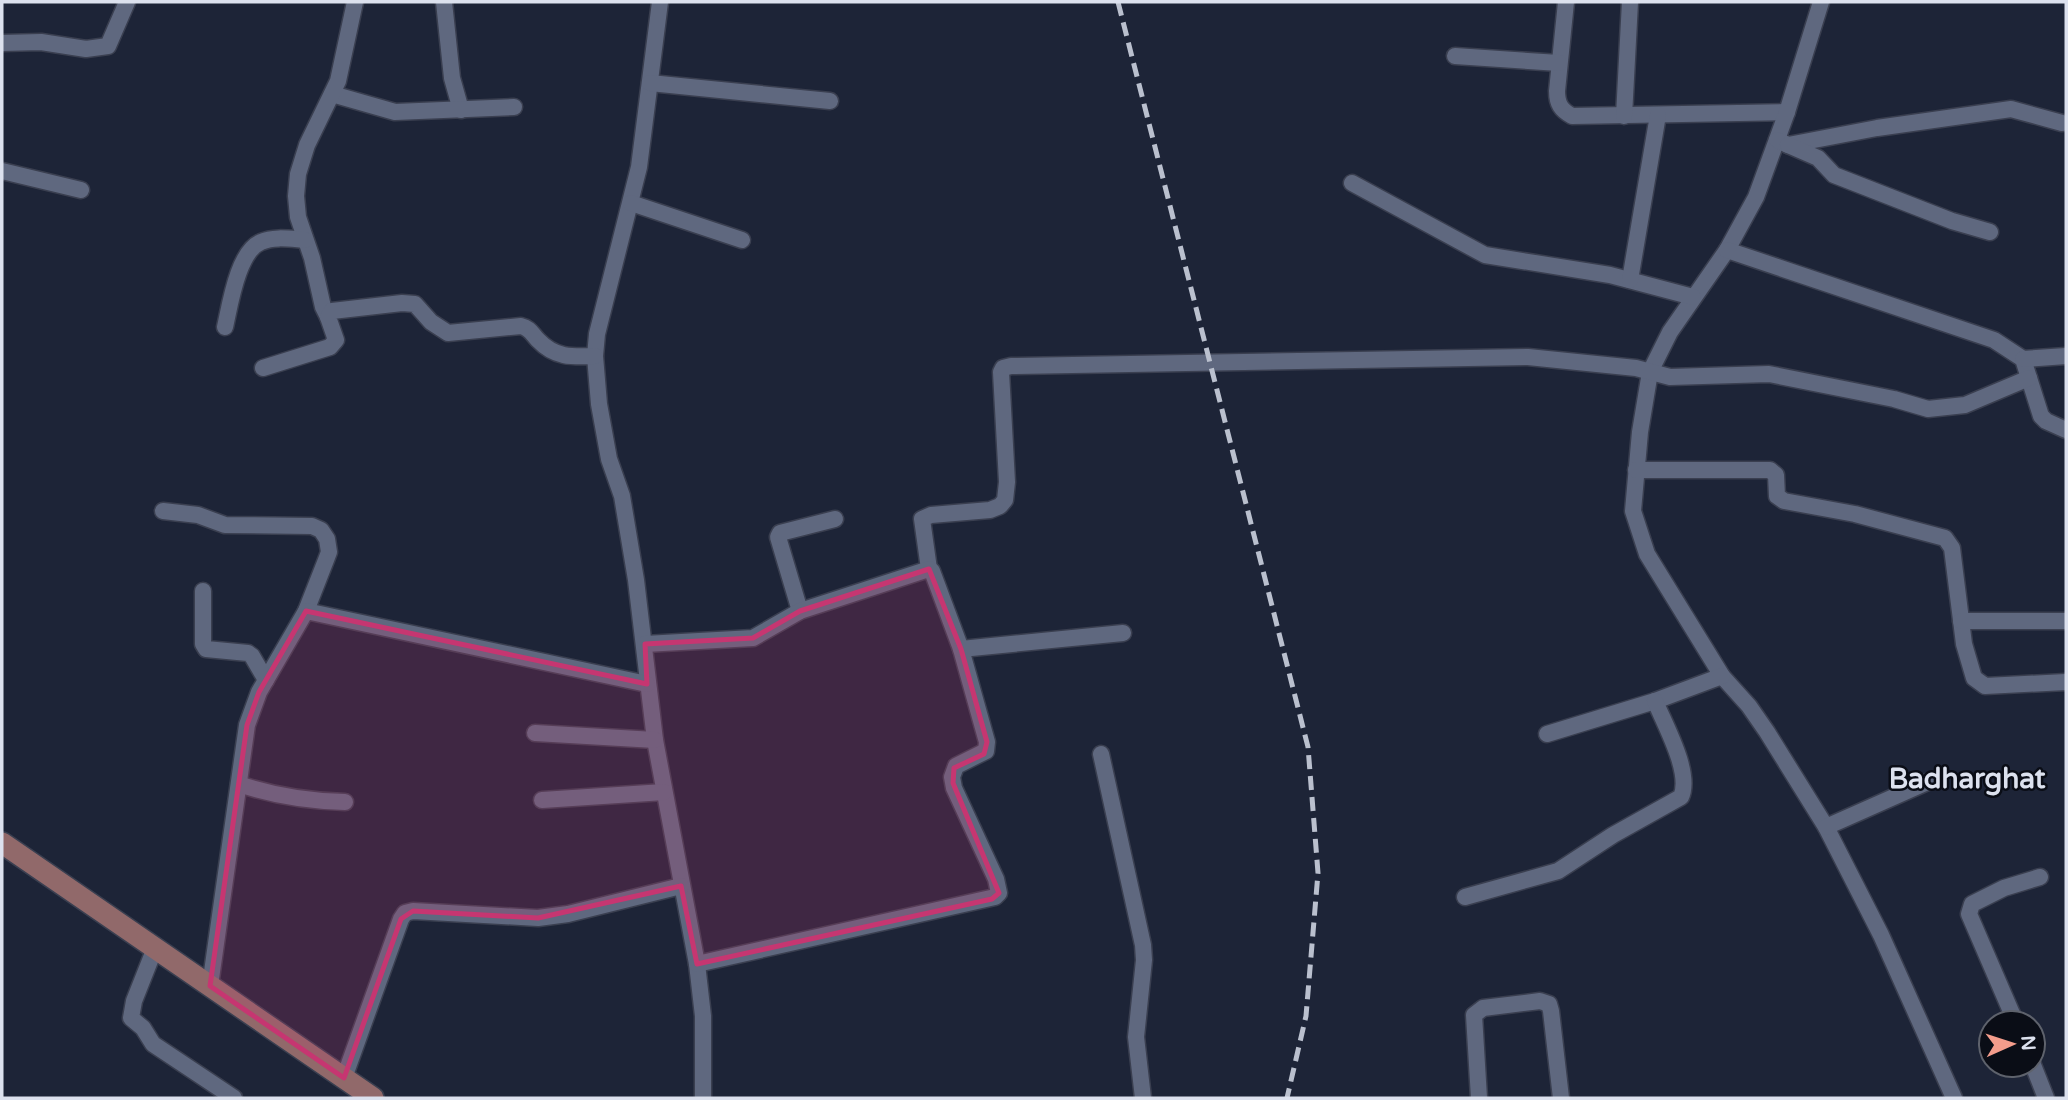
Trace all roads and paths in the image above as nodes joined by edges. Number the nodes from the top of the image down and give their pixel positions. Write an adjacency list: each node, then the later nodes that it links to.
1 (127, 2): 8 (street)
2 (355, 2): 12 (street)
3 (444, 2): 15 (street)
4 (660, 2): 11 (street)
5 (1566, 2): 10 (street)
6 (1630, 2): 18 (street)
7 (1821, 2): 16 (street)
8 (2, 43)
9 (1455, 56): 10 (street)
10 (1559, 63): 18 (street)
11 (650, 83): 13 (street); 24 (street)
12 (332, 94): 15 (street); 26 (street)
13 (830, 101)
14 (514, 107): 15 (street)
15 (461, 110)
16 (1787, 112): 17 (street); 20 (street)
17 (1658, 115): 18 (street); 29 (street)
18 (1624, 116)
19 (2062, 123): 20 (street)
20 (1782, 143): 25 (street); 28 (street)
21 (2, 171): 23 (street)
22 (1352, 183): 29 (street)
23 (81, 190)
24 (631, 203): 27 (street); 33 (street)
25 (1990, 232)
26 (305, 240): 31 (street); 32 (street)
27 (741, 240)
28 (1727, 250): 30 (street); 35 (street)
29 (1630, 280): 30 (street)
30 (1693, 297): 37 (street)
31 (328, 317): 33 (street); 36 (street)
32 (225, 327)
33 (595, 356): 50 (street)
34 (2066, 356): 35 (street)
35 (2023, 359): 38 (street)
36 (263, 368)
37 (1650, 372): 38 (street); 40 (street); 43 (street)
38 (2029, 378): 39 (street)
39 (2066, 430)
40 (1636, 470): 47 (street); 52 (street)
41 (163, 511): 45 (street)
42 (835, 519): 46 (street)
43 (929, 569): 46 (street); 51 (street)
44 (203, 591): 53 (street)
45 (306, 611): 53 (street); 55 (street)
46 (800, 611): 50 (street)
47 (1961, 621): 48 (street); 54 (street)
48 (2066, 621)
49 (1124, 633): 51 (street)
50 (645, 644): 55 (street)
51 (961, 649): 72 (street)
52 (1721, 676): 56 (street); 66 (street)
53 (266, 680): 62 (street)
54 (2066, 682)
55 (647, 684): 59 (street)
56 (1656, 701): 58 (street); 70 (street)
57 (535, 733): 59 (street)
58 (1547, 734)
59 (655, 740): 63 (street)
60 (1101, 754): 81 (street)
61 (1932, 780): 66 (street)
62 (239, 784): 65 (street); 73 (street)
63 (664, 792): 64 (street); 69 (street)
64 (542, 800)
65 (345, 802)
66 (1826, 827): 84 (street)
67 (2, 843): 71 (main road)
68 (2040, 877): 74 (street)
69 (681, 886): 72 (street); 75 (street)
70 (1465, 897)
71 (155, 948): 73 (main road); 77 (street)
72 (697, 964): 80 (street)
73 (210, 986): 75 (main road)
74 (2010, 1009)
75 (344, 1078): 79 (main road)
76 (2039, 1079): 85 (street)
77 (209, 1091): 78 (street)
78 (234, 1098)
79 (373, 1098)
80 (703, 1098)
81 (1143, 1098)
82 (1479, 1098): 83 (street)
83 (1561, 1098)
84 (1954, 1098)
85 (2046, 1098)

